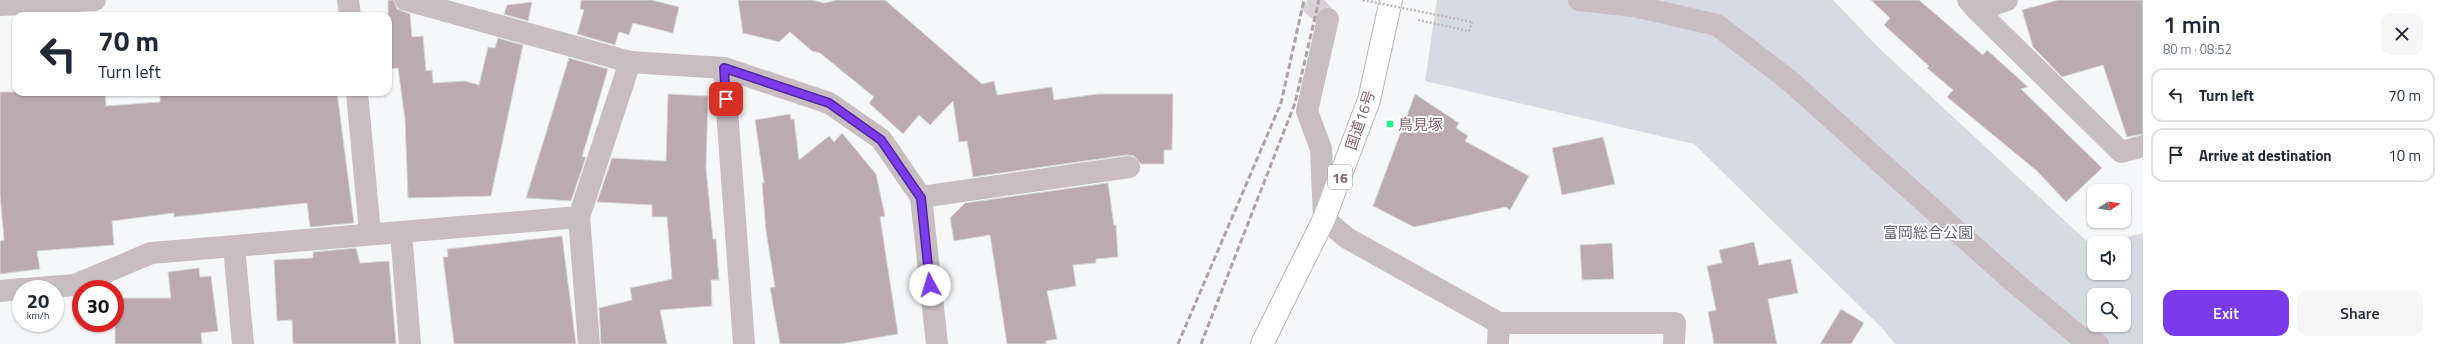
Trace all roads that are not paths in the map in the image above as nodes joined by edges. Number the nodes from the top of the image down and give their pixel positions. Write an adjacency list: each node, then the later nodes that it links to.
1 (95, 0): 7 (street)
2 (348, 0): 9 (street)
3 (406, 0): 11 (street)
4 (1391, 0): 18 (highway, 国道16号 / 16)
5 (1579, 0): 34 (street)
6 (2007, 0): 8 (street)
7 (0, 5)
8 (1973, 5): 14 (street)
9 (350, 12)
10 (1328, 19): 18 (street)
11 (630, 62): 12 (street); 17 (street)
12 (724, 68): 16 (street); 29 (street)
13 (357, 96): 20 (street)
14 (2143, 146)
15 (1129, 166): 16 (street)
16 (921, 198): 30 (street)
17 (579, 217): 19 (street); 28 (street)
18 (1324, 219): 25 (street); 31 (highway, 国道16号 / 16)
19 (401, 232): 20 (street); 27 (street)
20 (370, 233): 21 (street)
21 (234, 247): 22 (street); 26 (street)
22 (64, 286)
23 (12, 290): 24 (street)
24 (0, 291)
25 (1499, 322): 32 (street); 33 (street)
26 (243, 344)
27 (410, 344)
28 (589, 344)
29 (744, 344)
30 (937, 344)
31 (1262, 344)
32 (1498, 344)
33 (1674, 344)
34 (2098, 344)

